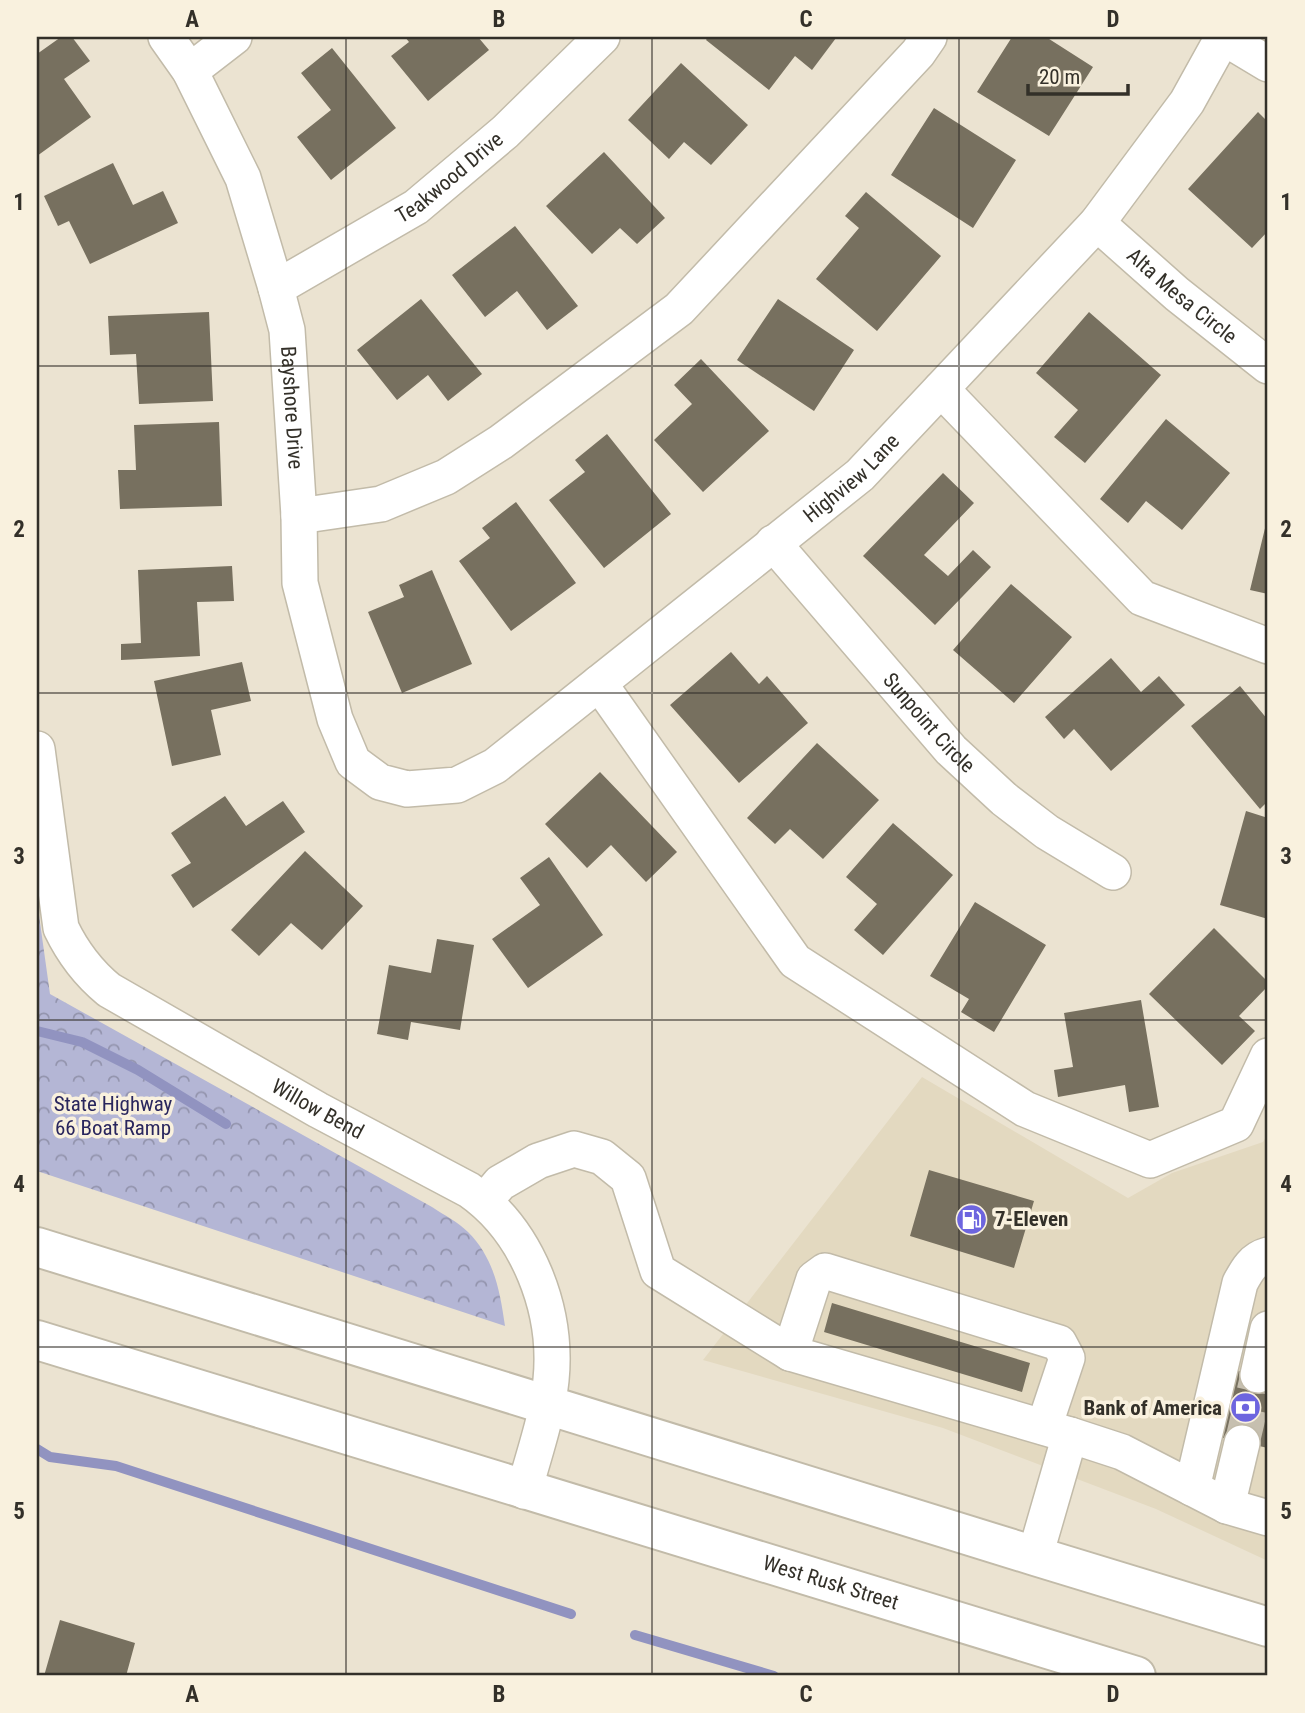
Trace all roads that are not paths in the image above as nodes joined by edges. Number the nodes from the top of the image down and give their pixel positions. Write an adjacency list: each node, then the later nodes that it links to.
1 (166, 37): 7 (street, Bayshore Drive)
2 (234, 37): 7 (street)
3 (602, 37): 9 (street, Teakwood Drive)
4 (929, 37): 12 (street)
5 (1223, 37): 6 (street); 8 (street, Highview Lane)
6 (1268, 64)
7 (190, 71): 9 (street, Bayshore Drive)
8 (1097, 223): 10 (street, Alta Mesa Circle); 11 (street, Highview Lane)
9 (276, 288): 12 (street, Bayshore Drive)
10 (1268, 366)
11 (941, 389): 13 (street, Highview Lane); 14 (street)
12 (299, 516): 17 (street, Bayshore Drive)
13 (773, 543): 15 (street, Highview Lane); 18 (street, Sunpoint Circle)
14 (1268, 646)
15 (599, 683): 17 (street, Highview Lane); 19 (street)
16 (37, 749): 20 (street, Willow Bend)
17 (380, 782)
18 (1113, 872)
19 (1268, 1056)
20 (485, 1201): 25 (street); 27 (street, Willow Bend)
21 (37, 1247): 27 (main road)
22 (1268, 1255): 30 (street)
23 (1268, 1329): 26 (street)
24 (37, 1340): 31 (main road, West Rusk Street)
25 (790, 1353): 28 (street); 28 (street)
26 (1258, 1376)
27 (547, 1406): 31 (street, Willow Bend); 34 (main road)
28 (1057, 1431): 30 (street); 34 (street)
29 (1242, 1443): 32 (street)
30 (1192, 1488): 32 (street)
31 (524, 1490): 36 (main road, West Rusk Street)
32 (1227, 1506): 33 (street)
33 (1268, 1518)
34 (1035, 1556): 35 (main road)
35 (1268, 1627)
36 (1136, 1676)

